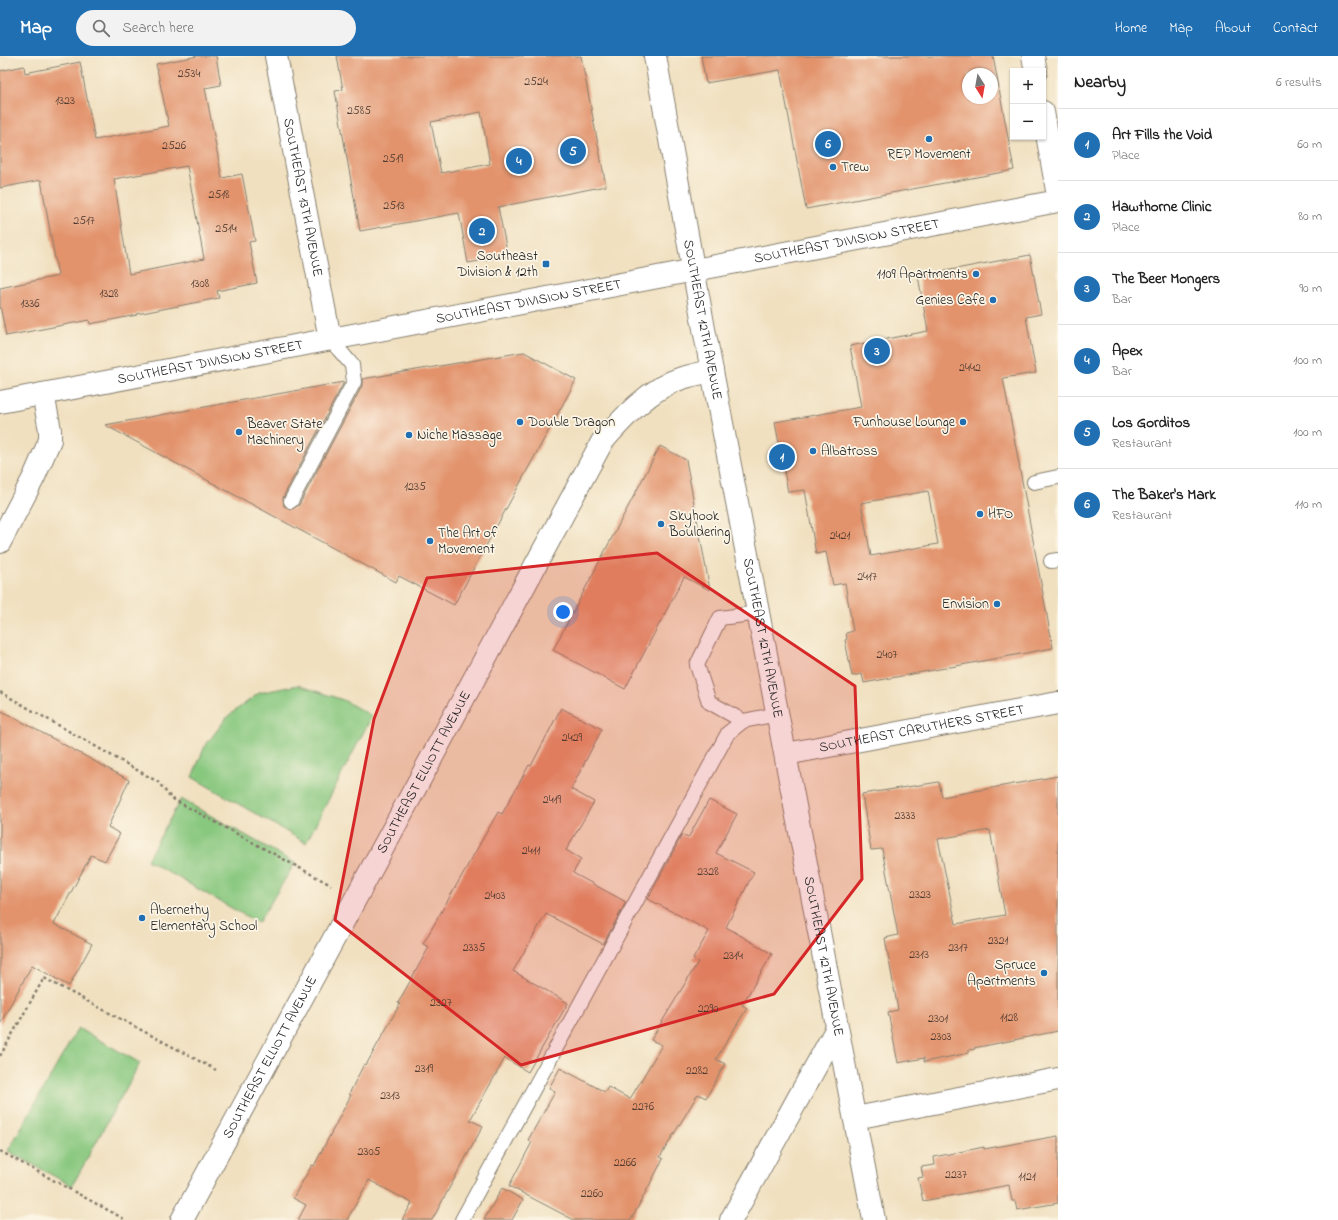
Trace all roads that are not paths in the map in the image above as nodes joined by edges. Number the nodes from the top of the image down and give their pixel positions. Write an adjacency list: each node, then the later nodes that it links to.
1 (276, 56): 9 (main road, SOUTHEAST 13TH AVENUE)
2 (655, 56): 8 (main road, SOUTHEAST 12TH AVENUE)
3 (1033, 56): 4 (main road)
4 (1035, 68)
5 (1046, 129): 6 (main road)
6 (1058, 196)
7 (1058, 201): 8 (main road, SOUTHEAST DIVISION STREET)
8 (693, 271): 9 (main road, SOUTHEAST DIVISION STREET); 10 (main road, SOUTHEAST 12TH AVENUE)
9 (330, 339): 11 (main road, SOUTHEAST DIVISION STREET); 15 (lane)
10 (712, 371): 17 (main road, SOUTHEAST 12TH AVENUE); 25 (main road, SOUTHEAST ELLIOTT AVENUE)
11 (44, 394): 12 (main road, SOUTHEAST DIVISION STREET); 16 (main road)
12 (0, 402)
13 (1058, 477): 14 (lane)
14 (1034, 482)
15 (291, 501)
16 (0, 542)
17 (759, 614): 19 (main road, SOUTHEAST 12TH AVENUE); 20 (lane)
18 (1058, 703): 21 (main road, SOUTHEAST CARUTHERS STREET)
19 (778, 714): 20 (lane); 21 (main road, SOUTHEAST 12TH AVENUE)
20 (743, 721): 26 (lane)
21 (786, 754): 22 (main road, SOUTHEAST 12TH AVENUE)
22 (837, 1028): 24 (main road, SOUTHEAST 12TH AVENUE); 27 (main road)
23 (1058, 1079): 24 (main road)
24 (854, 1118): 28 (main road, SOUTHEAST 12TH AVENUE)
25 (182, 1220)
26 (462, 1220)
27 (731, 1220)
28 (874, 1220)

